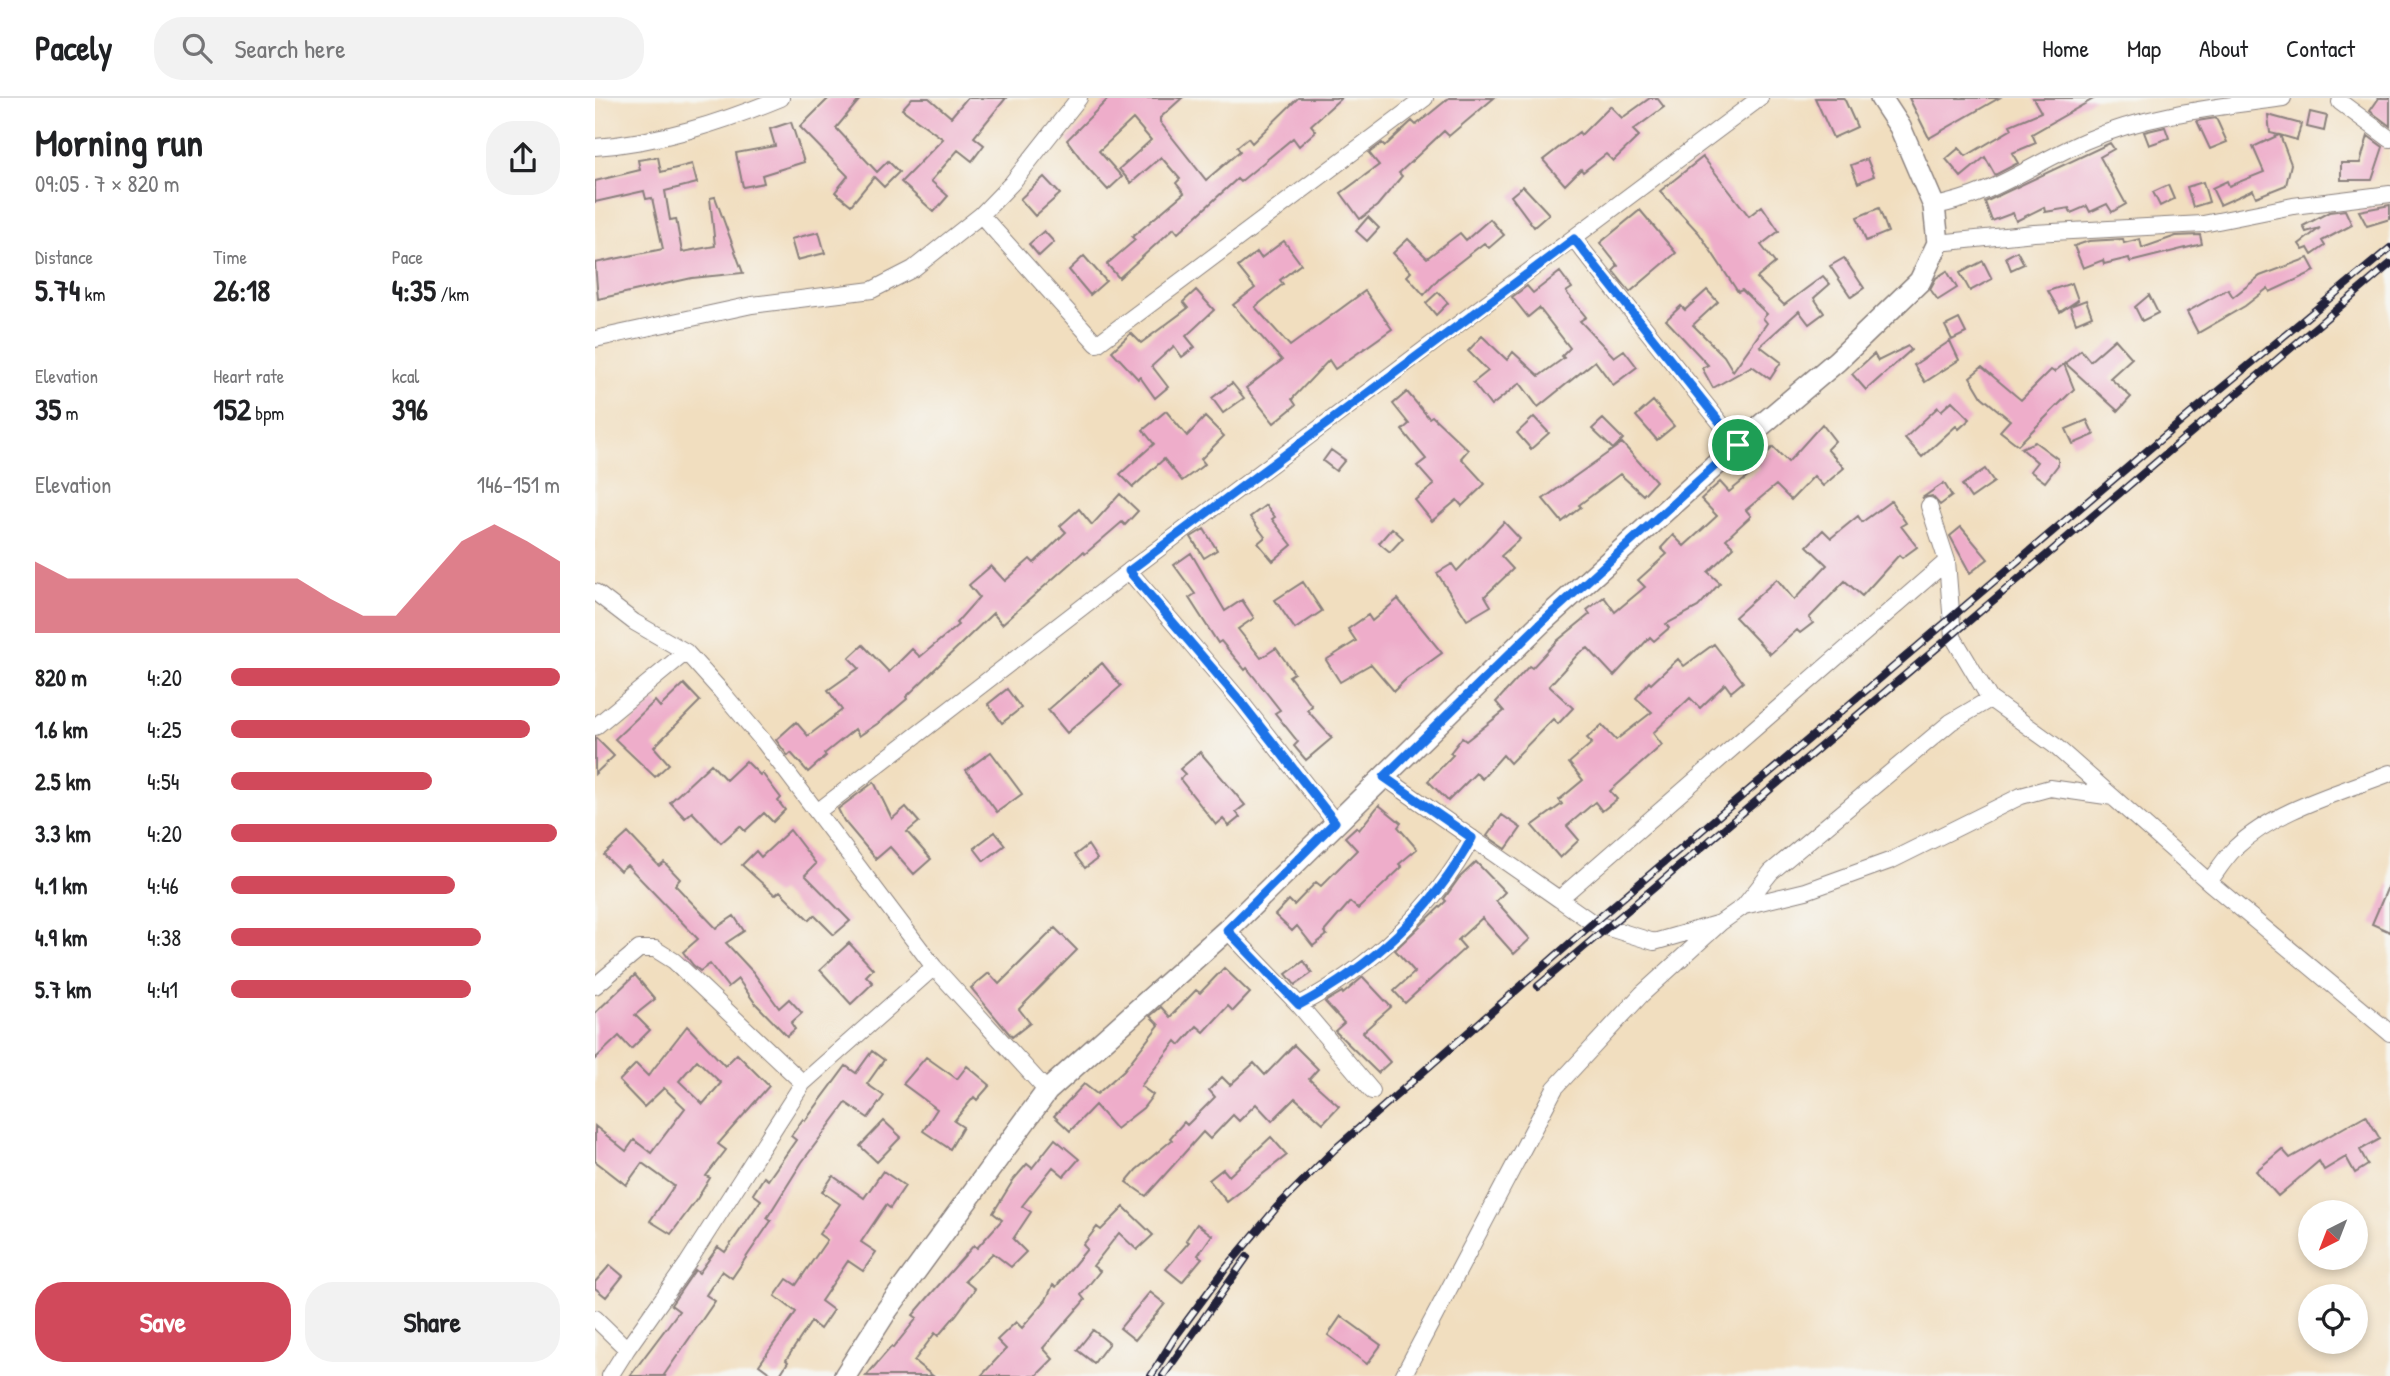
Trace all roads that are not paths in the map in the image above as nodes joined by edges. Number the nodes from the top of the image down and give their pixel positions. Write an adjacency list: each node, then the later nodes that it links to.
1 (781, 98): 9 (street)
2 (1079, 98): 12 (street)
3 (1425, 98): 12 (street)
4 (1760, 98): 13 (street)
5 (1881, 98): 11 (street)
6 (2283, 98): 11 (street)
7 (2341, 99): 8 (street)
8 (2390, 139)
9 (595, 147)
10 (2390, 194): 14 (street)
11 (1934, 206): 14 (street)
12 (981, 215): 15 (street)
13 (1574, 239): 16 (street); 19 (street)
14 (1938, 243): 16 (street)
15 (595, 339)
16 (1738, 445): 25 (street)
17 (1929, 506): 18 (street)
18 (1947, 561): 22 (street); 31 (street)
19 (1129, 571): 27 (street); 28 (street)
20 (595, 592): 21 (street)
21 (685, 652): 23 (street); 27 (street)
22 (1990, 699): 26 (street); 32 (street)
23 (595, 727)
24 (2390, 774): 30 (street)
25 (1384, 777): 28 (street); 29 (street)
26 (2115, 798): 30 (street); 32 (street)
27 (817, 812): 35 (street)
28 (1335, 822): 34 (street)
29 (1472, 838): 31 (street); 37 (street)
30 (2209, 882): 38 (street)
31 (1559, 900): 33 (street)
32 (1744, 906): 33 (street)
33 (1720, 923): 44 (street)
34 (1227, 930): 37 (street); 40 (street)
35 (934, 967): 39 (street); 40 (street)
36 (595, 986): 39 (street)
37 (1299, 1005): 41 (street)
38 (2390, 1033)
39 (803, 1083): 43 (street)
40 (1047, 1091): 46 (street)
41 (1372, 1091)
42 (595, 1318): 43 (street)
43 (628, 1349): 45 (street)
44 (1412, 1360): 47 (street); 48 (street)
45 (610, 1376)
46 (845, 1376)
47 (1403, 1376)
48 (1419, 1376)

